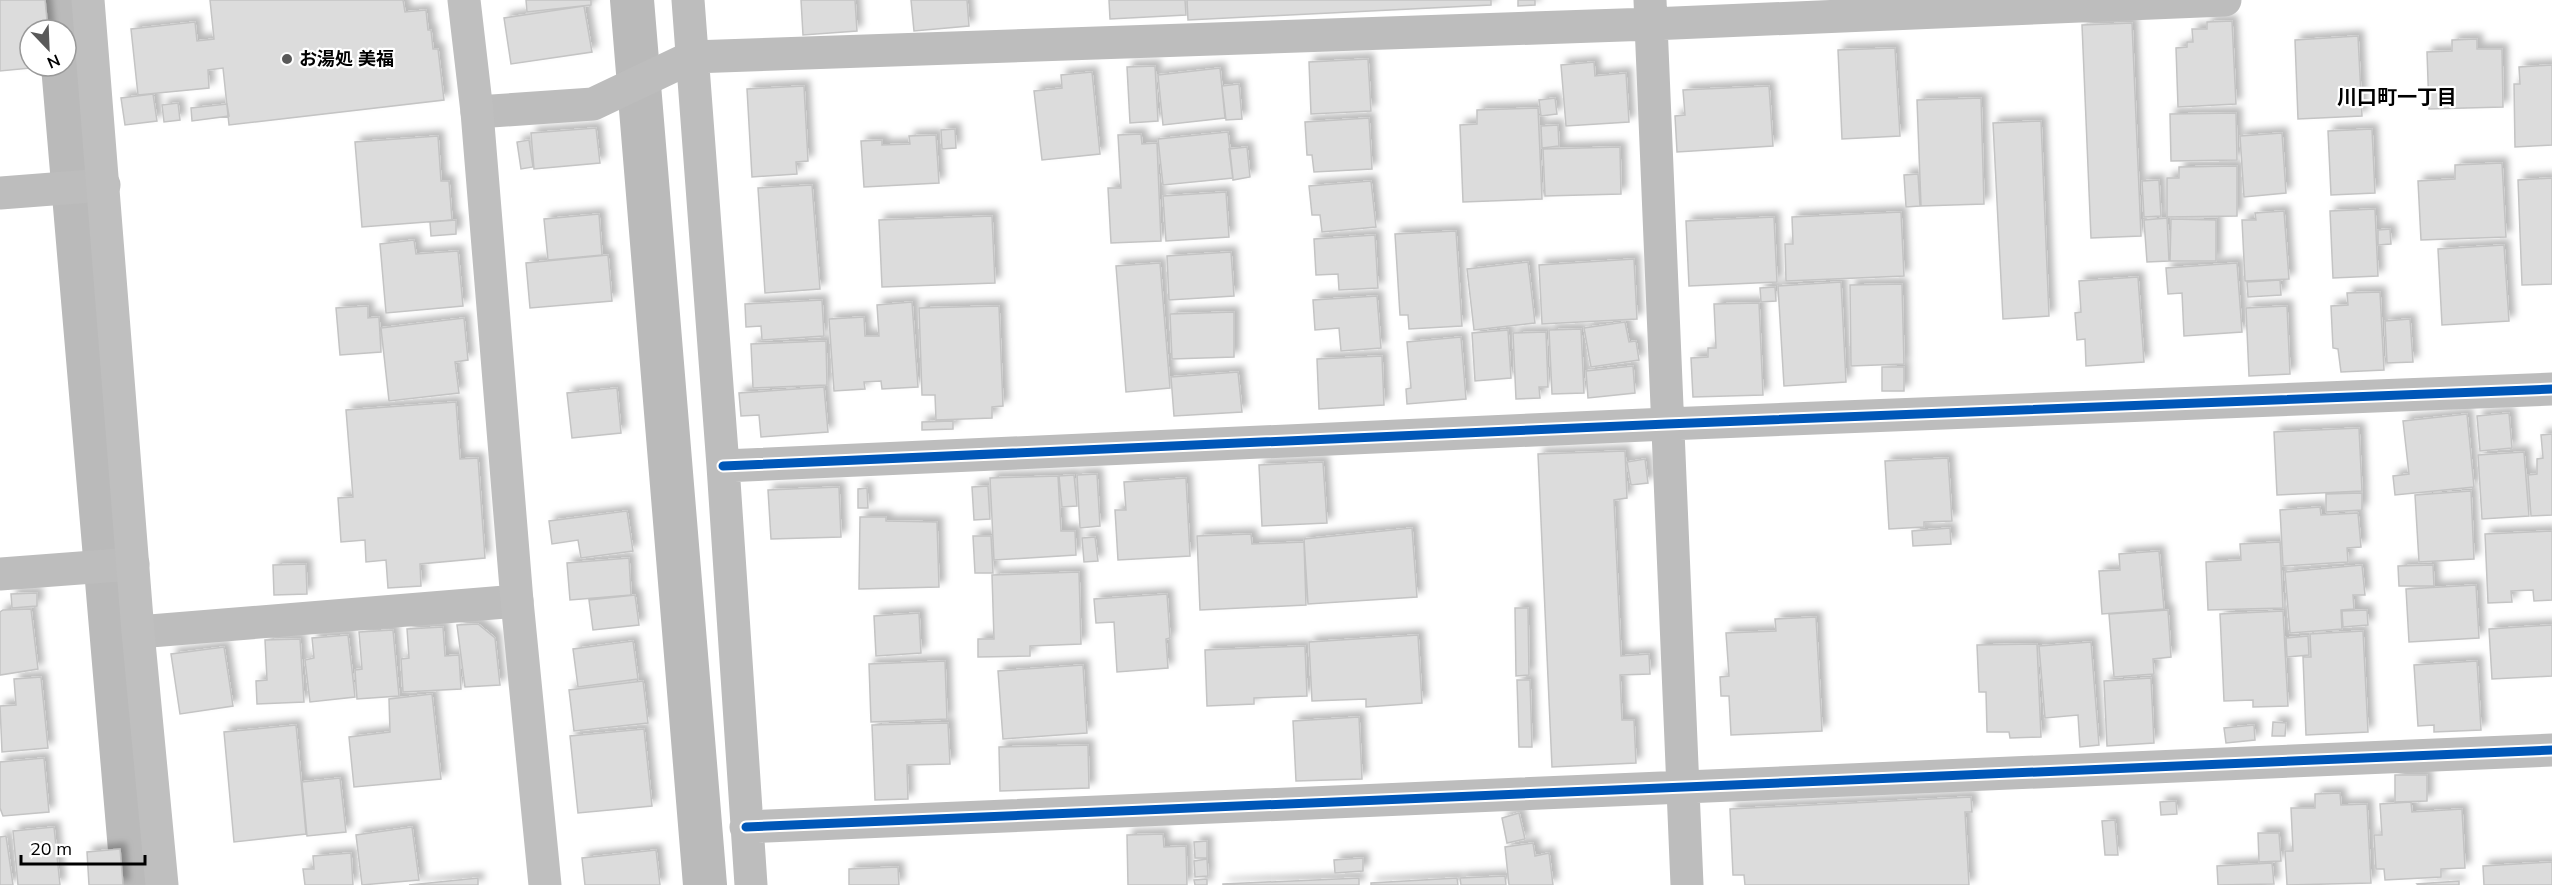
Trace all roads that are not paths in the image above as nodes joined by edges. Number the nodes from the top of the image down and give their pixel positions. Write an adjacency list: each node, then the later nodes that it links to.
1 (88, 0): 8 (street)
2 (464, 0): 7 (street)
3 (688, 0): 6 (street)
4 (2225, 0): 5 (street)
5 (1651, 12): 6 (street); 11 (street)
6 (692, 57): 7 (street); 12 (street)
7 (477, 112): 15 (street)
8 (104, 185): 9 (street); 13 (street)
9 (0, 193)
10 (2552, 389): 11 (street)
11 (1667, 424): 12 (street); 18 (street)
12 (723, 466): 19 (street)
13 (133, 564): 14 (street); 16 (street)
14 (0, 574)
15 (517, 601): 16 (street); 21 (street)
16 (138, 632): 20 (street)
17 (2552, 750): 18 (street)
18 (1683, 787): 19 (street); 23 (street)
19 (746, 827): 22 (street)
20 (162, 885)
21 (545, 885)
22 (751, 885)
23 (1687, 885)

